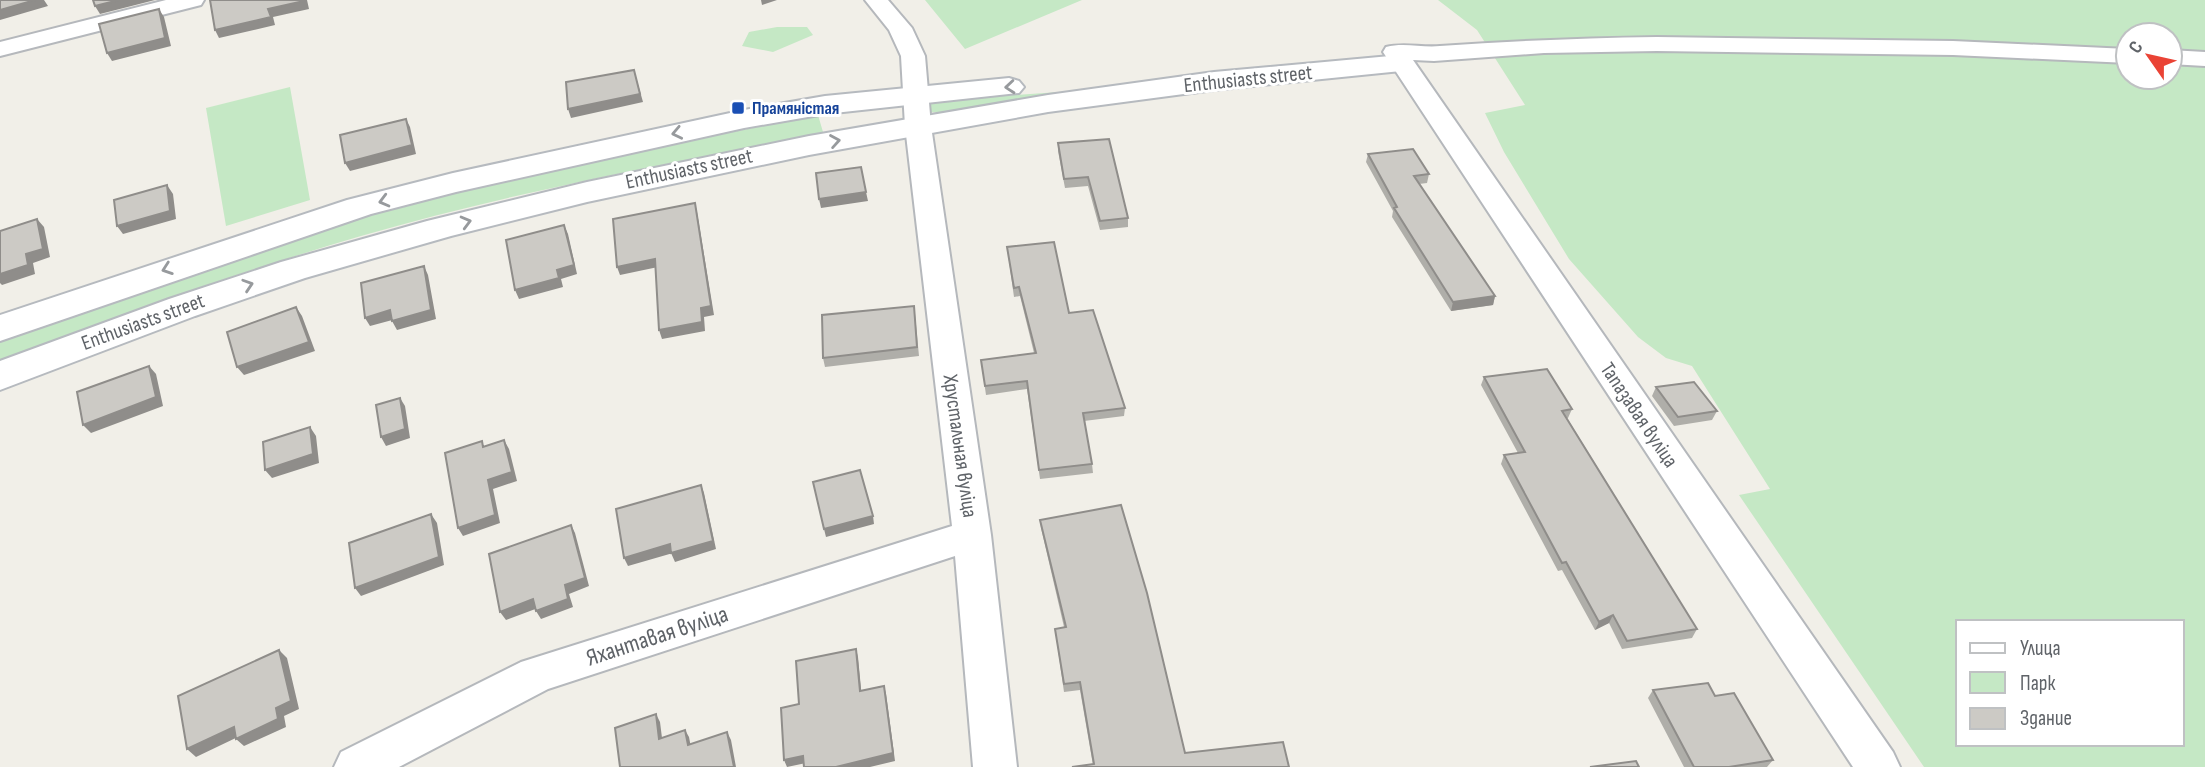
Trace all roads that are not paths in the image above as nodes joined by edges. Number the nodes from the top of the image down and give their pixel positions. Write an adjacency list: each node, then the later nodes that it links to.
1 (193, 0): 3 (street)
2 (876, 0): 8 (street, Хрустальная вуліца)
3 (0, 49)
4 (2114, 54): 5 (street)
5 (1398, 58): 8 (street, Enthusiasts street); 14 (street, Тапазавая вуліца)
6 (2184, 58): 7 (street)
7 (2205, 59)
8 (916, 111): 9 (street, Enthusiasts street, one-way to 9); 10 (street, Enthusiasts street, one-way to 8); 11 (street, Хрустальная вуліца)
9 (0, 328)
10 (0, 376)
11 (972, 535): 12 (street, Яхантавая вуліца); 13 (street, Хрустальная вуліца)
12 (356, 767)
13 (995, 767)
14 (1878, 767)

